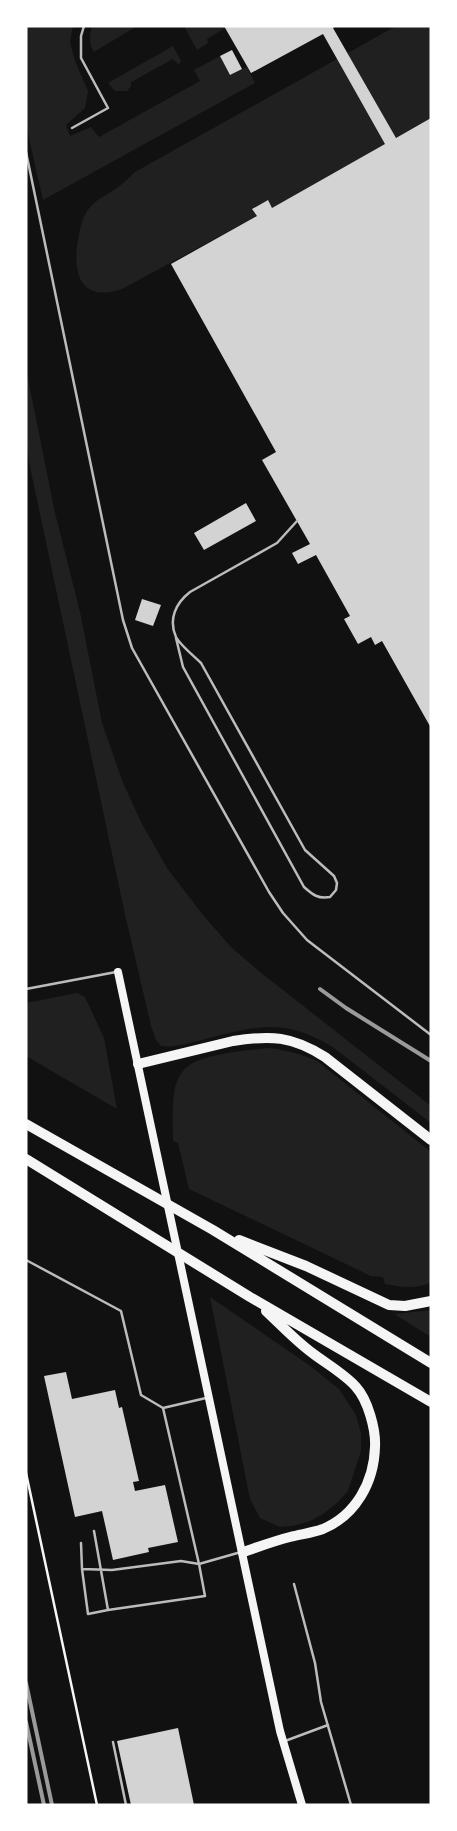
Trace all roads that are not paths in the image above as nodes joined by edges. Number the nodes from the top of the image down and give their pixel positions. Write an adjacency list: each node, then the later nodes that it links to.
1 (84, 26): 2 (lane)
2 (72, 128)
3 (26, 152): 8 (lane)
4 (297, 522): 5 (lane)
5 (176, 638): 5 (lane)
6 (118, 972): 7 (lane); 9 (main road)
7 (26, 989)
8 (431, 1035)
9 (138, 1064): 11 (highway); 18 (main road)
10 (26, 1124): 13 (highway)
11 (431, 1140)
12 (26, 1159): 15 (highway)
13 (213, 1230): 16 (highway); 17 (highway)
14 (26, 1260): 20 (lane)
15 (250, 1297): 19 (highway); 23 (highway)
16 (431, 1301)
17 (431, 1362)
18 (210, 1397): 20 (lane); 23 (main road)
19 (431, 1402)
20 (163, 1408): 24 (lane)
21 (94, 1531): 26 (lane)
22 (81, 1543): 25 (lane)
23 (243, 1552): 24 (lane); 31 (main road)
24 (199, 1564): 26 (lane); 28 (lane)
25 (82, 1569): 26 (lane); 28 (lane)
26 (101, 1571): 28 (lane)
27 (294, 1584): 29 (lane)
28 (108, 1610)
29 (328, 1724): 31 (lane); 34 (lane)
30 (113, 1742): 32 (lane)
31 (283, 1742): 33 (main road)
32 (126, 1805)
33 (302, 1805)
34 (352, 1805)

